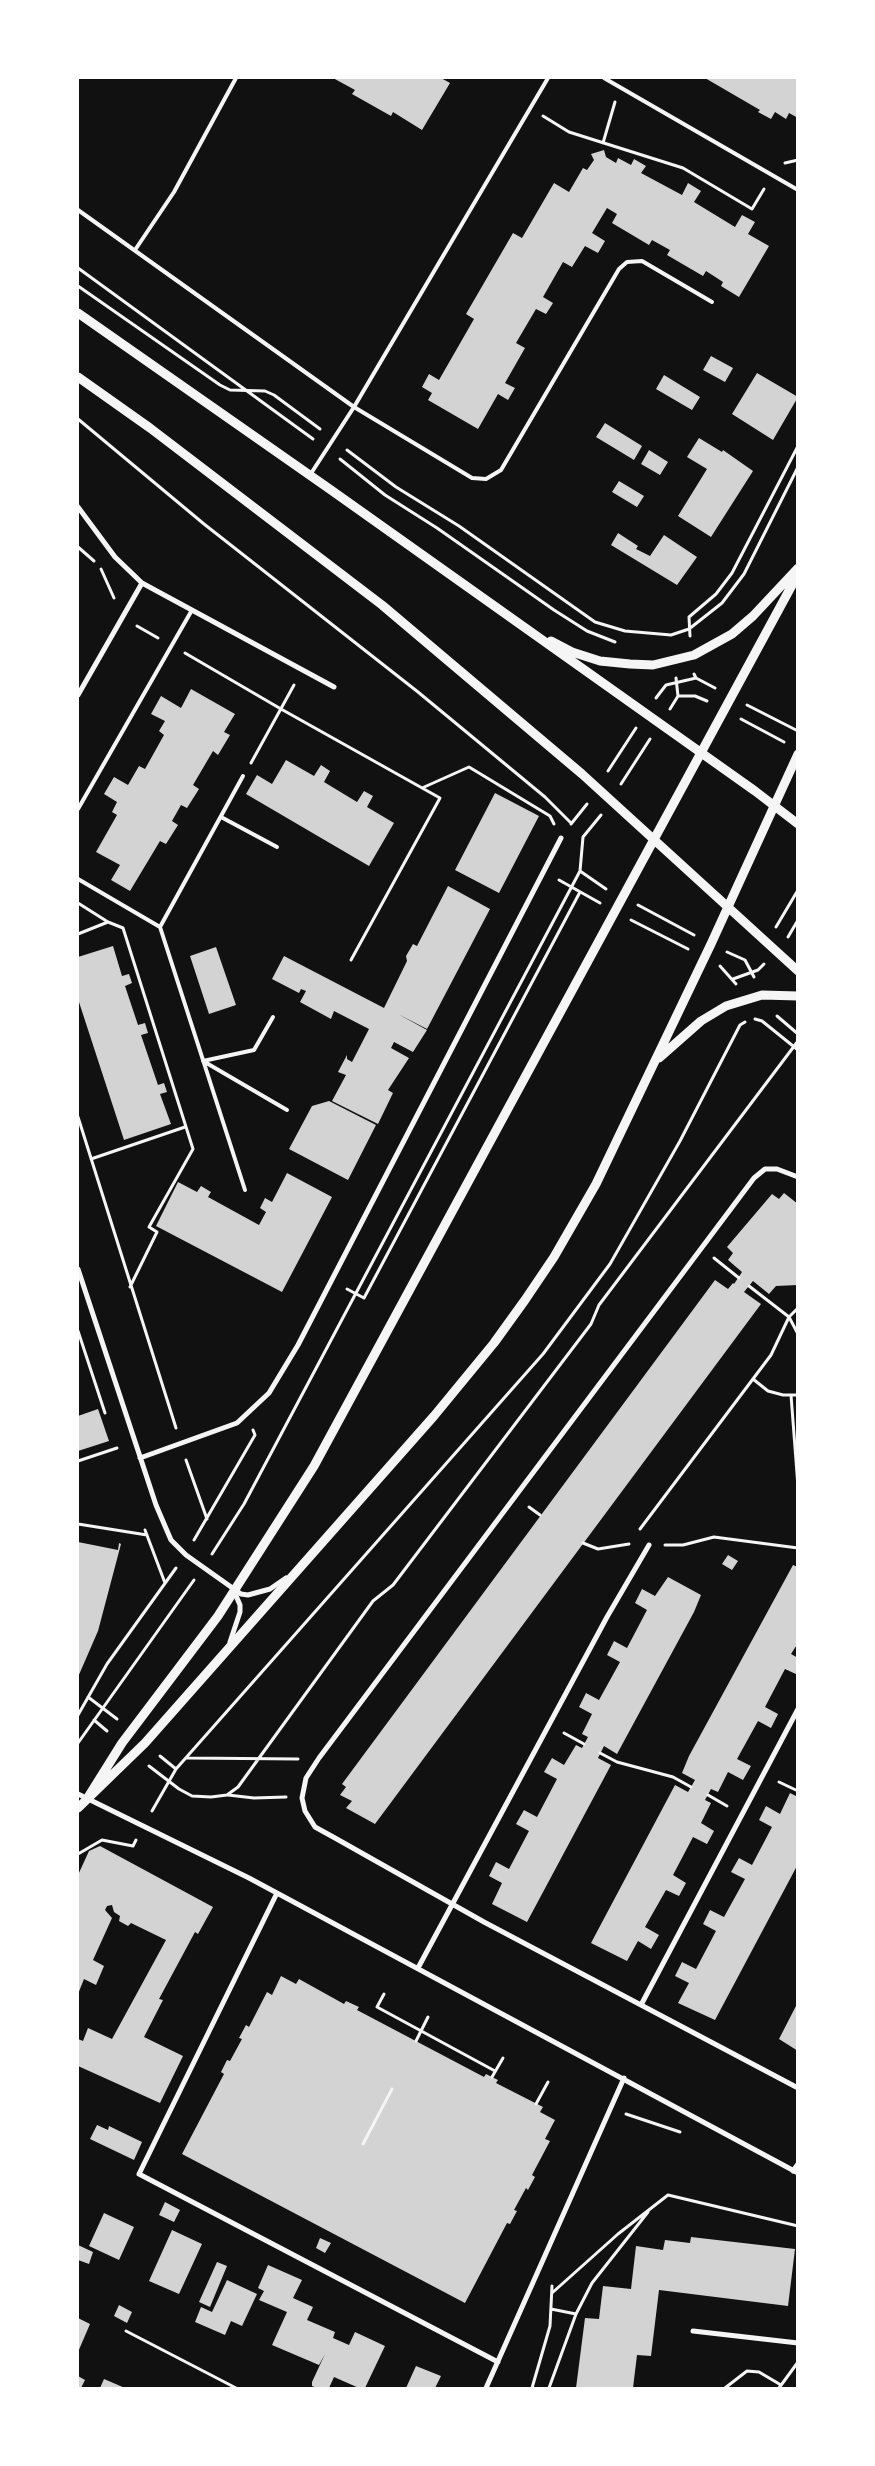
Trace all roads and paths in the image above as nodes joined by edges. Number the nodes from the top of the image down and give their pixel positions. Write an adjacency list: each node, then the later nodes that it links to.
1 (236, 78): 10 (lane)
2 (548, 78): 5 (lane)
3 (604, 78): 4 (lane)
4 (620, 87): 6 (path); 7 (lane)
5 (530, 108): 6 (path); 17 (lane)
6 (603, 143): 7 (path)
7 (772, 175): 8 (lane)
8 (798, 190)
9 (78, 210): 10 (lane)
10 (135, 250): 17 (lane)
11 (78, 268): 16 (path)
12 (78, 286): 16 (path)
13 (712, 302): 17 (lane)
14 (78, 313): 23 (street)
15 (78, 377): 48 (street)
16 (250, 391): 19 (path); 21 (path)
17 (354, 406): 19 (lane)
18 (78, 419): 53 (path)
19 (332, 438): 21 (lane); 22 (path)
20 (798, 446): 31 (path)
21 (326, 448): 23 (lane); 34 (path)
22 (798, 467)
23 (310, 475): 32 (street)
24 (78, 507): 28 (street)
25 (78, 546): 30 (path)
26 (798, 568): 32 (street)
27 (798, 574): 44 (street)
28 (142, 583): 29 (street); 30 (street)
29 (192, 610): 36 (street); 51 (lane)
30 (122, 617): 33 (path); 39 (street)
31 (689, 622)
32 (524, 628): 42 (street)
33 (155, 636)
34 (618, 642)
35 (192, 656): 41 (path)
36 (302, 670): 38 (street); 41 (path)
37 (696, 678): 42 (path)
38 (334, 687)
39 (78, 695)
40 (678, 696): 43 (path)
41 (281, 709): 46 (path); 47 (path)
42 (646, 714): 43 (street); 48 (path)
43 (660, 724): 44 (street); 49 (path)
44 (702, 753): 50 (street); 57 (street)
45 (798, 754): 50 (street)
46 (243, 776): 52 (lane)
47 (422, 788): 55 (path); 72 (path)
48 (597, 788): 49 (street); 53 (path)
49 (610, 800): 56 (path); 57 (street)
50 (774, 805): 54 (street); 65 (street)
51 (78, 809)
52 (221, 817): 58 (lane); 68 (lane)
53 (571, 823): 55 (path); 56 (path)
54 (798, 824)
55 (560, 836): 93 (street)
56 (583, 838): 59 (path)
57 (654, 838): 63 (street); 65 (street)
58 (277, 847)
59 (580, 871): 61 (path); 63 (path)
60 (78, 880): 68 (lane)
61 (571, 886): 62 (path); 96 (path)
62 (580, 892): 66 (path); 96 (path)
63 (622, 896): 66 (street); 70 (path)
64 (78, 903): 67 (path)
65 (728, 906): 70 (street); 73 (street)
66 (614, 910): 71 (path); 121 (street)
67 (108, 922): 69 (path); 86 (path)
68 (160, 927): 82 (lane)
69 (78, 934)
70 (711, 944): 71 (street); 75 (path)
71 (704, 958): 74 (path); 83 (street)
72 (351, 960)
73 (798, 970)
74 (739, 988)
75 (762, 995): 76 (street); 78 (path); 83 (street)
76 (798, 996)
77 (274, 1016): 82 (lane)
78 (798, 1034)
79 (798, 1041): 80 (path)
80 (794, 1046): 81 (path); 131 (path); 133 (path)
81 (798, 1050)
82 (203, 1061): 84 (lane); 89 (lane)
83 (655, 1062): 119 (street)
84 (287, 1110)
85 (78, 1117): 87 (path)
86 (185, 1127): 87 (path); 95 (path)
87 (91, 1159): 95 (path)
88 (798, 1177): 90 (street)
89 (245, 1190)
90 (701, 1249): 92 (path); 132 (street)
91 (78, 1269): 107 (street)
92 (739, 1278)
93 (331, 1281): 96 (path); 105 (street)
94 (749, 1286): 98 (path)
95 (130, 1287): 105 (path)
96 (355, 1293): 120 (path)
97 (798, 1308): 98 (path)
98 (789, 1317): 99 (path); 102 (path)
99 (798, 1334)
100 (82, 1346): 101 (path)
101 (78, 1349)
102 (753, 1379): 103 (path); 112 (path)
103 (791, 1395): 104 (path); 109 (path)
104 (798, 1395)
105 (181, 1444): 107 (street); 110 (path)
106 (117, 1448): 108 (path)
107 (140, 1458): 120 (street)
108 (78, 1461)
109 (798, 1487)
110 (207, 1519)
111 (78, 1524): 113 (path)
112 (639, 1531)
113 (147, 1535)
114 (634, 1537): 116 (path)
115 (583, 1543): 116 (path)
116 (629, 1544): 117 (path)
117 (649, 1545): 118 (path); 125 (street)
118 (798, 1548)
119 (303, 1563): 121 (street); 122 (street)
120 (203, 1568): 121 (street); 124 (path)
121 (234, 1591): 122 (street); 127 (street)
122 (224, 1654): 130 (street)
123 (798, 1709): 144 (street)
124 (94, 1720): 126 (path); 127 (path)
125 (551, 1724): 128 (path); 146 (street)
126 (78, 1743)
127 (122, 1743): 142 (street)
128 (584, 1744)
129 (600, 1753): 136 (path)
130 (135, 1754): 139 (path); 142 (street)
131 (186, 1758): 133 (path); 134 (path)
132 (319, 1758): 133 (path); 141 (street)
133 (258, 1759): 139 (path)
134 (176, 1769)
135 (779, 1782): 137 (path)
136 (691, 1787)
137 (798, 1791)
138 (78, 1794): 142 (street)
139 (227, 1795): 141 (path)
140 (708, 1795): 144 (path)
141 (302, 1798): 146 (street)
142 (86, 1799): 143 (street); 145 (street)
143 (78, 1808)
144 (741, 1814): 149 (street)
145 (277, 1893): 147 (street); 177 (street)
146 (452, 1905): 147 (street); 149 (street)
147 (418, 1968): 156 (street)
148 (384, 1994): 151 (path)
149 (641, 2005): 158 (street)
150 (428, 2018): 151 (path)
151 (421, 2031): 152 (path); 154 (path)
152 (416, 2041)
153 (503, 2058): 154 (path)
154 (495, 2070): 155 (path)
155 (492, 2077)
156 (624, 2078): 161 (street); 167 (street)
157 (548, 2082): 160 (path)
158 (798, 2088)
159 (392, 2089): 165 (path)
160 (536, 2104)
161 (610, 2109): 162 (path); 177 (street)
162 (627, 2115): 163 (path); 164 (path)
163 (623, 2123)
164 (683, 2133)
165 (363, 2144)
166 (798, 2164): 167 (street)
167 (795, 2172)
168 (651, 2208): 169 (path); 171 (path); 173 (path)
169 (798, 2226)
170 (551, 2278): 171 (path)
171 (552, 2293): 172 (path)
172 (551, 2309): 173 (path); 182 (path)
173 (576, 2314): 183 (path)
174 (126, 2331): 180 (path)
175 (693, 2331): 176 (street)
176 (798, 2343)
177 (498, 2362): 181 (street)
178 (798, 2362): 179 (path)
179 (780, 2387): 184 (path)
180 (236, 2388)
181 (486, 2388)
182 (532, 2388)
183 (549, 2388)
184 (725, 2388)

